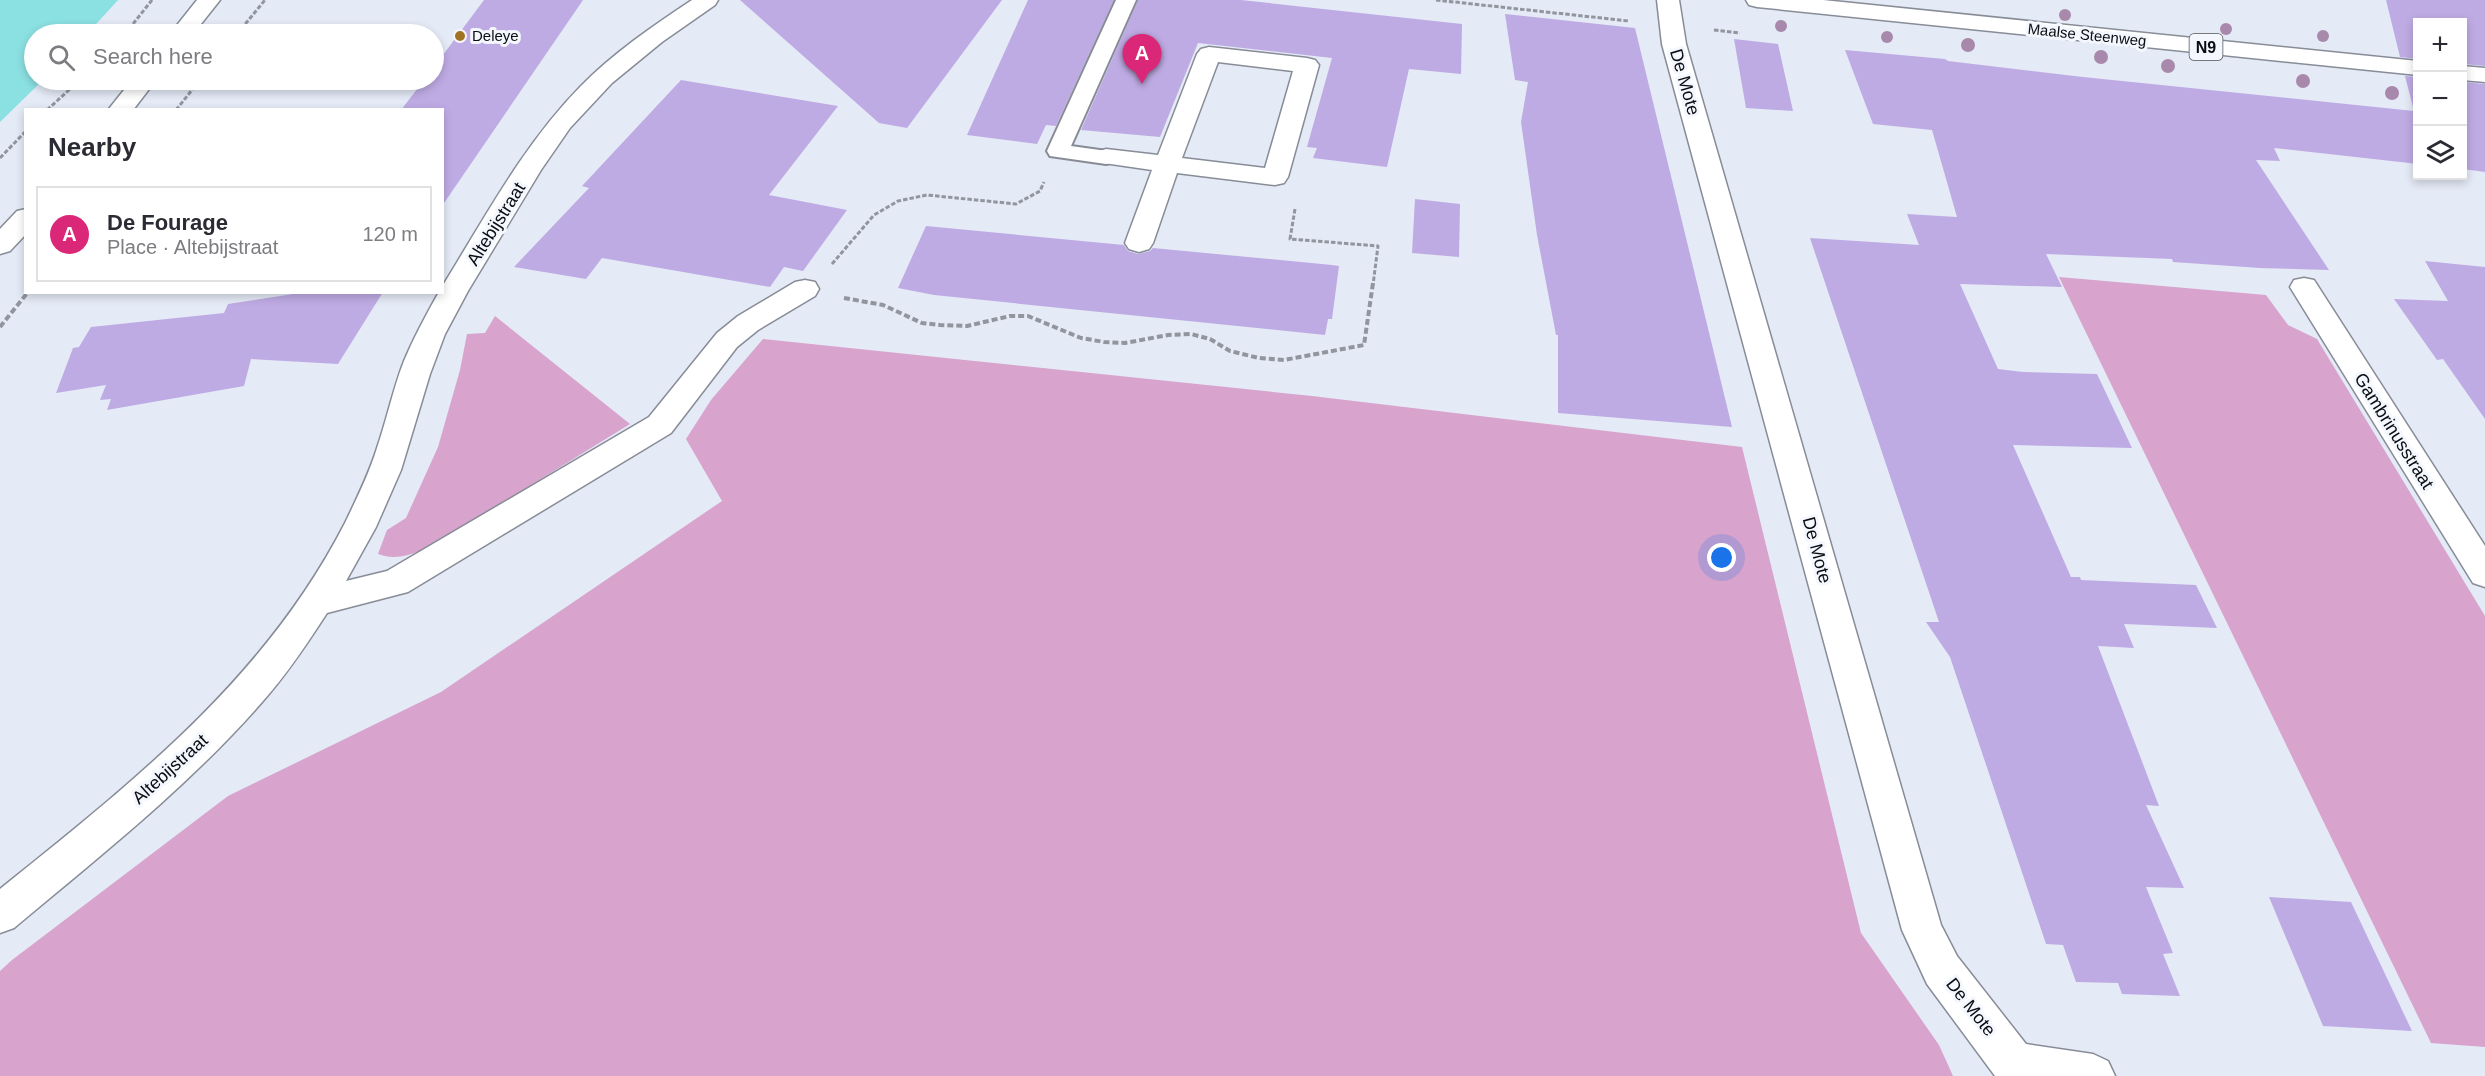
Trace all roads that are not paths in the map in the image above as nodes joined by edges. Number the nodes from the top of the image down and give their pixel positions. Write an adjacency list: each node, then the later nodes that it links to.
1 (209, 0): 6 (street)
2 (707, 0): 20 (street, Altebijstraat)
3 (1126, 0): 12 (lane)
4 (1668, 0): 22 (street, De Mote)
5 (1757, 0): 7 (street, Maalse Steenweg / N9)
6 (189, 24)
7 (2413, 67)
8 (2467, 73): 9 (street)
9 (2485, 75)
10 (136, 90): 11 (street)
11 (122, 108)
12 (1106, 157): 13 (street)
13 (1167, 164): 13 (street); 15 (street)
14 (24, 219): 16 (street)
15 (1139, 243)
16 (0, 245)
17 (2304, 287): 19 (street, Gambrinusstraat)
18 (805, 288): 20 (street)
19 (2485, 574)
20 (317, 602): 21 (street, Altebijstraat)
21 (0, 914)
22 (2016, 1070): 23 (street)
23 (2093, 1076)

